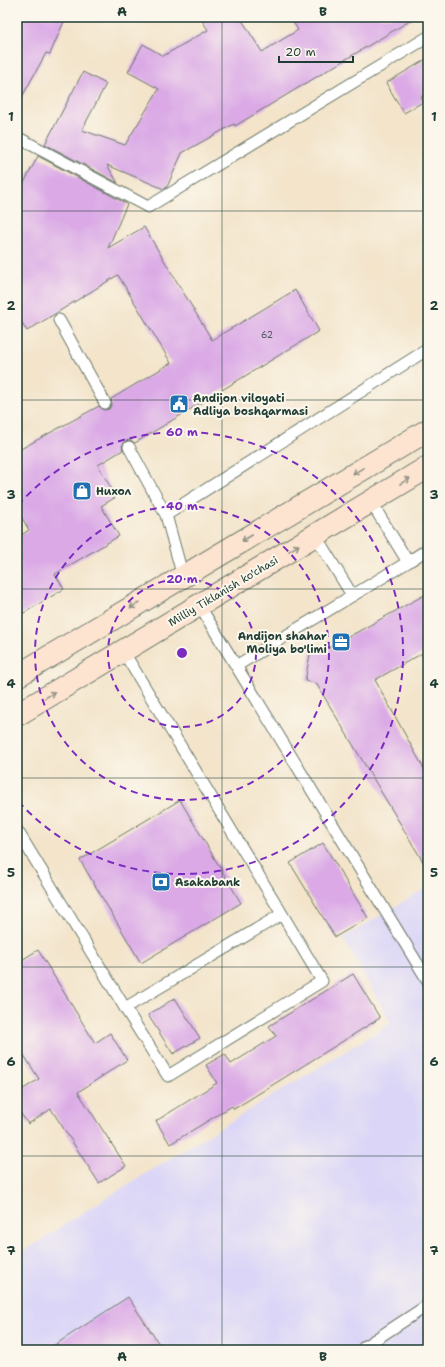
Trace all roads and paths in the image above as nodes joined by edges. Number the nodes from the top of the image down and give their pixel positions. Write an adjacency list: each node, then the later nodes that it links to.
1 (428, 37): 2 (lane)
2 (17, 137)
3 (59, 320): 5 (lane)
4 (428, 349): 10 (lane)
5 (105, 403)
6 (428, 430): 14 (main road, one-way to 14)
7 (128, 447): 10 (lane)
8 (428, 467): 9 (main road, Milliy Tiklanish ko'chasi, one-way to 8)
9 (371, 502): 11 (main road, Milliy Tiklanish ko'chasi); 13 (lane)
10 (166, 515): 14 (lane)
11 (316, 535): 15 (lane); 16 (main road, Milliy Tiklanish ko'chasi, one-way to 11)
12 (428, 549): 13 (lane)
13 (408, 562): 15 (lane)
14 (183, 576): 16 (main road); 19 (main road, one-way to 19)
15 (352, 595): 18 (lane)
16 (199, 605): 17 (main road, Milliy Tiklanish ko'chasi); 18 (lane)
17 (123, 651): 20 (main road, Milliy Tiklanish ko'chasi, one-way to 17); 22 (lane)
18 (236, 666): 23 (lane)
19 (17, 676)
20 (17, 715)
21 (17, 830): 24 (lane)
22 (282, 914): 24 (lane); 24 (lane)
23 (428, 981)
24 (125, 1008)
25 (428, 1306): 26 (lane)
26 (364, 1350)

